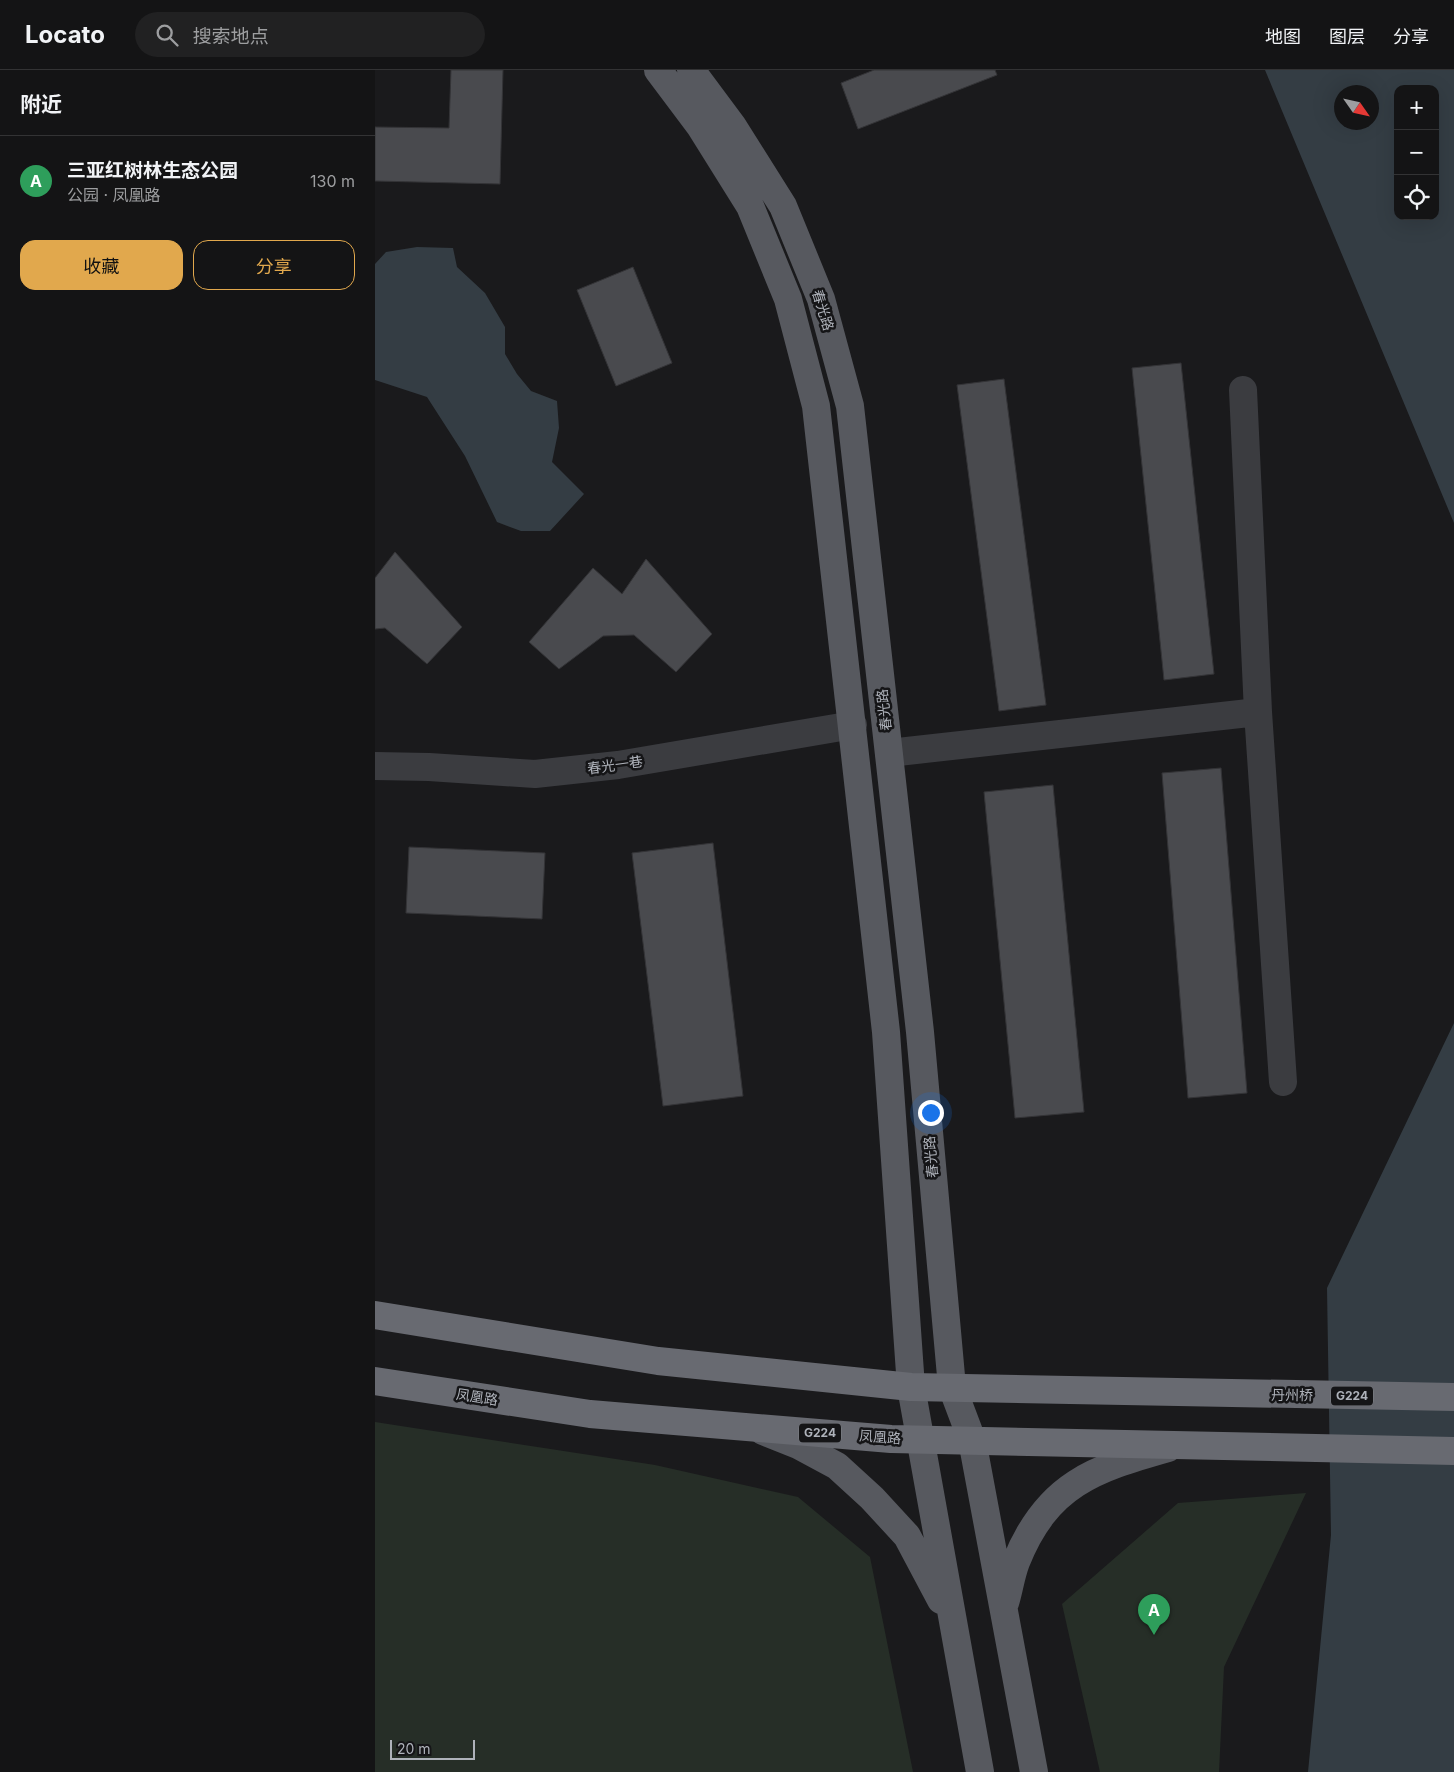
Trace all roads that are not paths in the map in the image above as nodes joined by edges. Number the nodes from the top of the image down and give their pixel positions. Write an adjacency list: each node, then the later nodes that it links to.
1 (658, 70): 5 (main road)
2 (691, 70): 6 (main road, 春光路)
3 (1243, 390): 4 (street)
4 (1258, 712): 6 (street); 8 (street)
5 (853, 725): 7 (street, 春光一巷); 11 (main road)
6 (889, 753): 12 (main road, 春光路)
7 (375, 766)
8 (1283, 1082)
9 (375, 1315): 11 (highway, G224)
10 (375, 1382): 14 (highway, 凤凰路 / G224)
11 (911, 1386): 12 (highway, G224); 15 (main road)
12 (952, 1388): 13 (highway, 丹州桥 / G224); 16 (main road, 春光路)
13 (1454, 1397)
14 (754, 1428): 15 (highway, 凤凰路 / G224); 20 (main road)
15 (922, 1439): 16 (highway, 凤凰路 / G224); 20 (main road)
16 (972, 1440): 17 (highway, 凤凰路 / G224); 19 (main road, 春光路)
17 (1180, 1445): 18 (highway, 凤凰路 / G224); 19 (main road)
18 (1454, 1451)
19 (1004, 1609): 22 (main road, 春光路)
20 (950, 1615): 21 (main road)
21 (980, 1772)
22 (1034, 1772)

